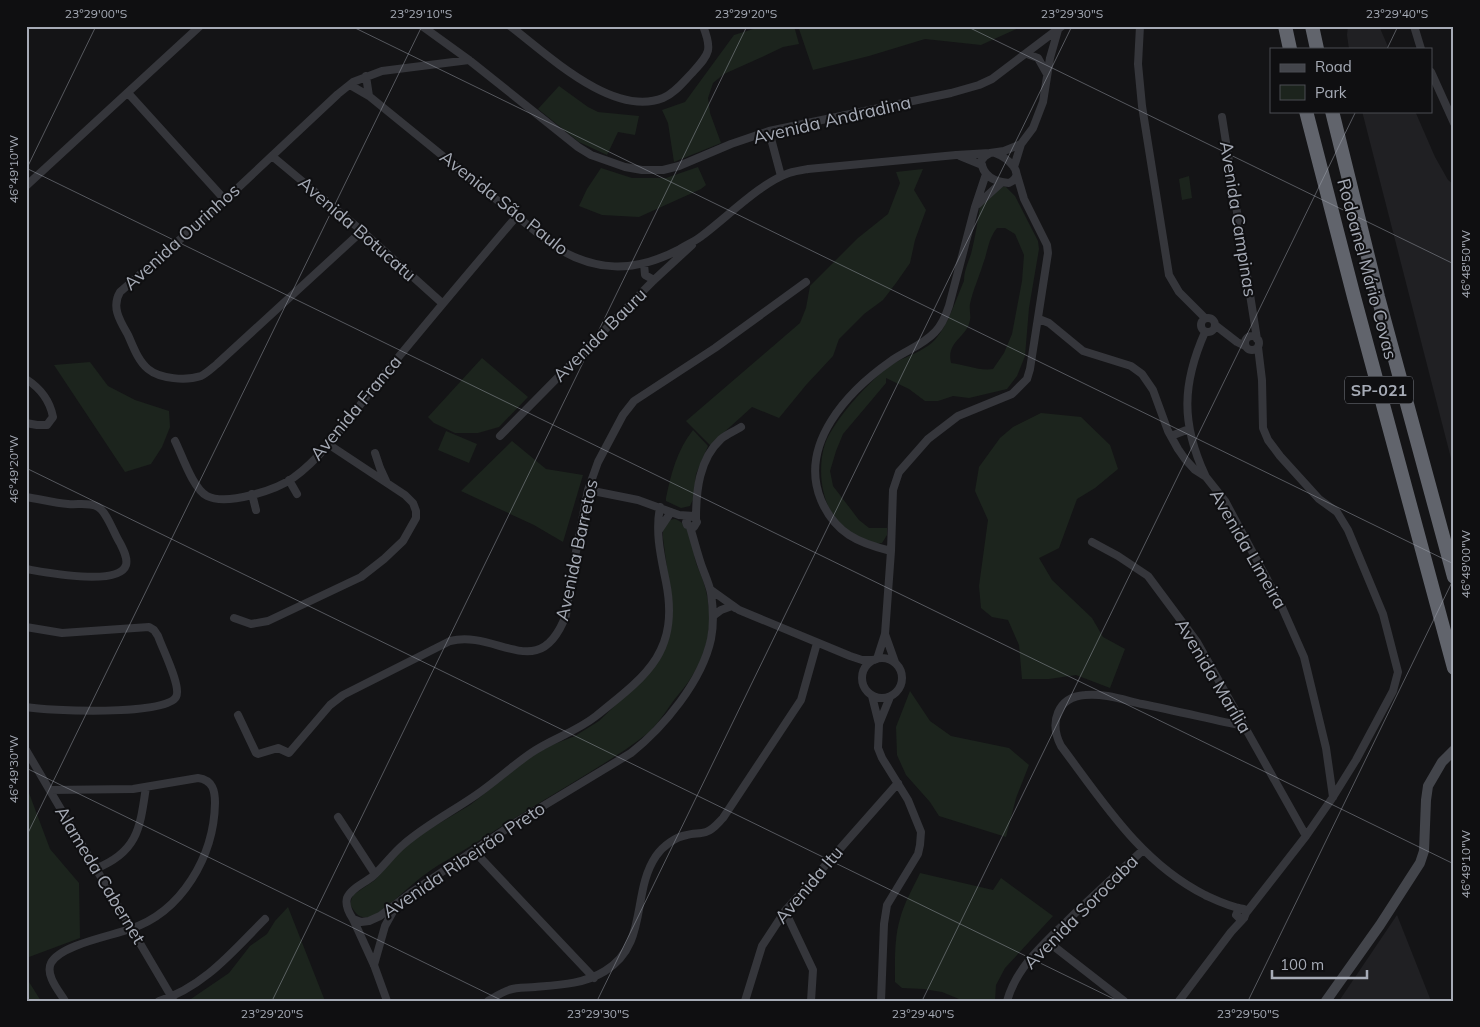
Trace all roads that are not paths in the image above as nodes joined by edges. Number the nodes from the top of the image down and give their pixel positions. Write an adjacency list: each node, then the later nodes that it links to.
1 (200, 26): 19 (street)
2 (422, 26): 14 (street, Avenida Andradina)
3 (510, 26): 4 (street)
4 (703, 26)
5 (1140, 26): 46 (street)
6 (1285, 26): 10 (highway)
7 (1312, 26): 11 (highway)
8 (1414, 26): 12 (street)
9 (1060, 28): 13 (street, Avenida Andradina); 15 (street)
10 (1290, 48)
11 (1317, 48)
12 (1421, 48)
13 (1027, 54): 15 (street); 25 (street, Avenida Andradina)
14 (469, 60): 17 (street, Avenida Ourinhos); 25 (street, Avenida Andradina)
15 (1047, 74): 26 (street)
16 (1432, 74): 24 (street)
17 (366, 76): 18 (street, Avenida Ourinhos); 20 (street)
18 (350, 84): 20 (street, Avenida São Paulo); 29 (street, Avenida Ourinhos)
19 (128, 93): 35 (street); 37 (street)
20 (369, 96): 39 (street, Avenida São Paulo)
21 (1306, 112): 86 (highway, Rodoanel Mário Covas / SP-021)
22 (1332, 112): 75 (highway, Rodoanel Mário Covas / SP-021)
23 (1222, 117): 50 (street, Avenida Campinas)
24 (1454, 123)
25 (769, 131): 33 (street)
26 (1021, 144): 27 (street, Avenida São Paulo); 31 (street)
27 (992, 153): 28 (street, Avenida São Paulo); 30 (street); 31 (street)
28 (956, 155): 30 (street, Avenida São Paulo); 33 (street, Avenida São Paulo)
29 (272, 156): 37 (street, Avenida Ourinhos); 40 (street, Avenida Botucatu)
30 (982, 165): 32 (street)
31 (1015, 169): 34 (street); 36 (street)
32 (986, 174): 34 (street); 38 (street)
33 (781, 176): 41 (street, Avenida São Paulo)
34 (1005, 183): 36 (street); 38 (street)
35 (26, 186)
36 (1024, 199): 47 (street)
37 (225, 200): 40 (street, Avenida Ourinhos)
38 (975, 207): 73 (street)
39 (517, 216): 42 (street, Avenida São Paulo); 45 (street, Avenida Franca)
40 (362, 231): 45 (street, Avenida Botucatu)
41 (701, 237): 42 (street, Avenida São Paulo); 43 (street, Avenida Bauru)
42 (648, 263): 43 (street); 43 (street)
43 (657, 278): 55 (street, Avenida Bauru)
44 (806, 282): 63 (street, Avenida Barretos)
45 (442, 303): 58 (street, Avenida Franca)
46 (1205, 318): 48 (street); 49 (street)
47 (1039, 319): 56 (street, Avenida Limeira); 73 (street)
48 (1215, 325): 49 (street); 50 (street)
49 (1205, 332): 54 (street)
50 (1251, 343): 100 (street, Avenida Campinas)
51 (26, 379): 52 (street)
52 (26, 422)
53 (741, 426): 70 (street, Avenida Ribeirão Preto)
54 (1189, 429): 56 (street); 60 (street)
55 (500, 436)
56 (1171, 436): 60 (street, Avenida Limeira)
57 (176, 441): 64 (street, Avenida Franca)
58 (328, 444): 61 (street, Avenida Franca); 62 (street)
59 (375, 453): 62 (street)
60 (1206, 477): 100 (street, Avenida Limeira)
61 (289, 480): 64 (street, Avenida Franca); 65 (street)
62 (387, 482): 79 (street)
63 (588, 490): 67 (street); 91 (street, Avenida Barretos)
64 (252, 494): 68 (street)
65 (297, 494)
66 (26, 497): 74 (street)
67 (660, 507): 69 (street); 71 (street, Avenida Ribeirão Preto)
68 (256, 510)
69 (675, 513): 70 (street); 71 (street)
70 (691, 521): 76 (street, Avenida Ribeirão Preto)
71 (658, 532): 107 (street, Avenida Ribeirão Preto)
72 (1092, 542): 93 (street, Avenida Marília)
73 (891, 552): 81 (street)
74 (26, 569)
75 (1454, 577)
76 (711, 590): 77 (street); 78 (street, Avenida Ribeirão Preto)
77 (739, 610): 78 (street); 82 (street)
78 (713, 616): 105 (street, Avenida Ribeirão Preto)
79 (234, 618)
80 (26, 627): 90 (street)
81 (885, 634): 84 (street); 85 (street)
82 (817, 643): 83 (street); 116 (street)
83 (850, 656): 84 (street); 87 (street)
84 (875, 660): 85 (street); 87 (street)
85 (894, 662): 89 (street)
86 (1454, 668)
87 (863, 672): 88 (street)
88 (872, 696): 89 (street); 92 (street)
89 (890, 697): 92 (street)
90 (26, 707)
91 (238, 715)
92 (878, 724): 96 (street)
93 (1243, 726): 103 (street, Avenida Marília); 104 (street)
94 (26, 750): 98 (street, Alameda Cabernet)
95 (1454, 750): 117 (main road)
96 (898, 783): 109 (street, Avenida Itu); 125 (street)
97 (146, 787): 99 (street); 106 (street); 113 (street)
98 (50, 790): 99 (street); 101 (street, Alameda Cabernet)
99 (70, 790): 101 (street)
100 (1333, 797): 103 (street, Avenida Campinas)
101 (58, 804): 106 (street, Alameda Cabernet)
102 (338, 817): 107 (street)
103 (1306, 836): 110 (street, Avenida Campinas)
104 (1143, 850): 110 (street); 114 (street, Avenida Sorocaba)
105 (474, 851): 108 (street, Avenida Ribeirão Preto); 116 (street)
106 (95, 869): 113 (street, Alameda Cabernet)
107 (375, 874): 112 (street, Avenida Ribeirão Preto)
108 (397, 904): 112 (street, Avenida Ribeirão Preto); 115 (street)
109 (785, 910): 123 (street, Avenida Itu); 124 (street)
110 (1241, 913): 128 (street, Avenida Campinas)
111 (265, 919): 118 (street)
112 (353, 919): 115 (street)
113 (133, 928): 118 (street, Alameda Cabernet); 119 (street)
114 (1046, 941): 126 (street, Avenida Sorocaba); 127 (street)
115 (374, 965): 121 (street)
116 (594, 978): 122 (street)
117 (1341, 980): 129 (main road); 130 (main road)
118 (173, 999): 120 (street)
119 (65, 1001)
120 (160, 1001)
121 (387, 1001)
122 (488, 1001)
123 (745, 1001)
124 (811, 1001)
125 (881, 1001)
126 (1007, 1001)
127 (1124, 1001)
128 (1179, 1001)
129 (1326, 1001)
130 (1336, 1001)

